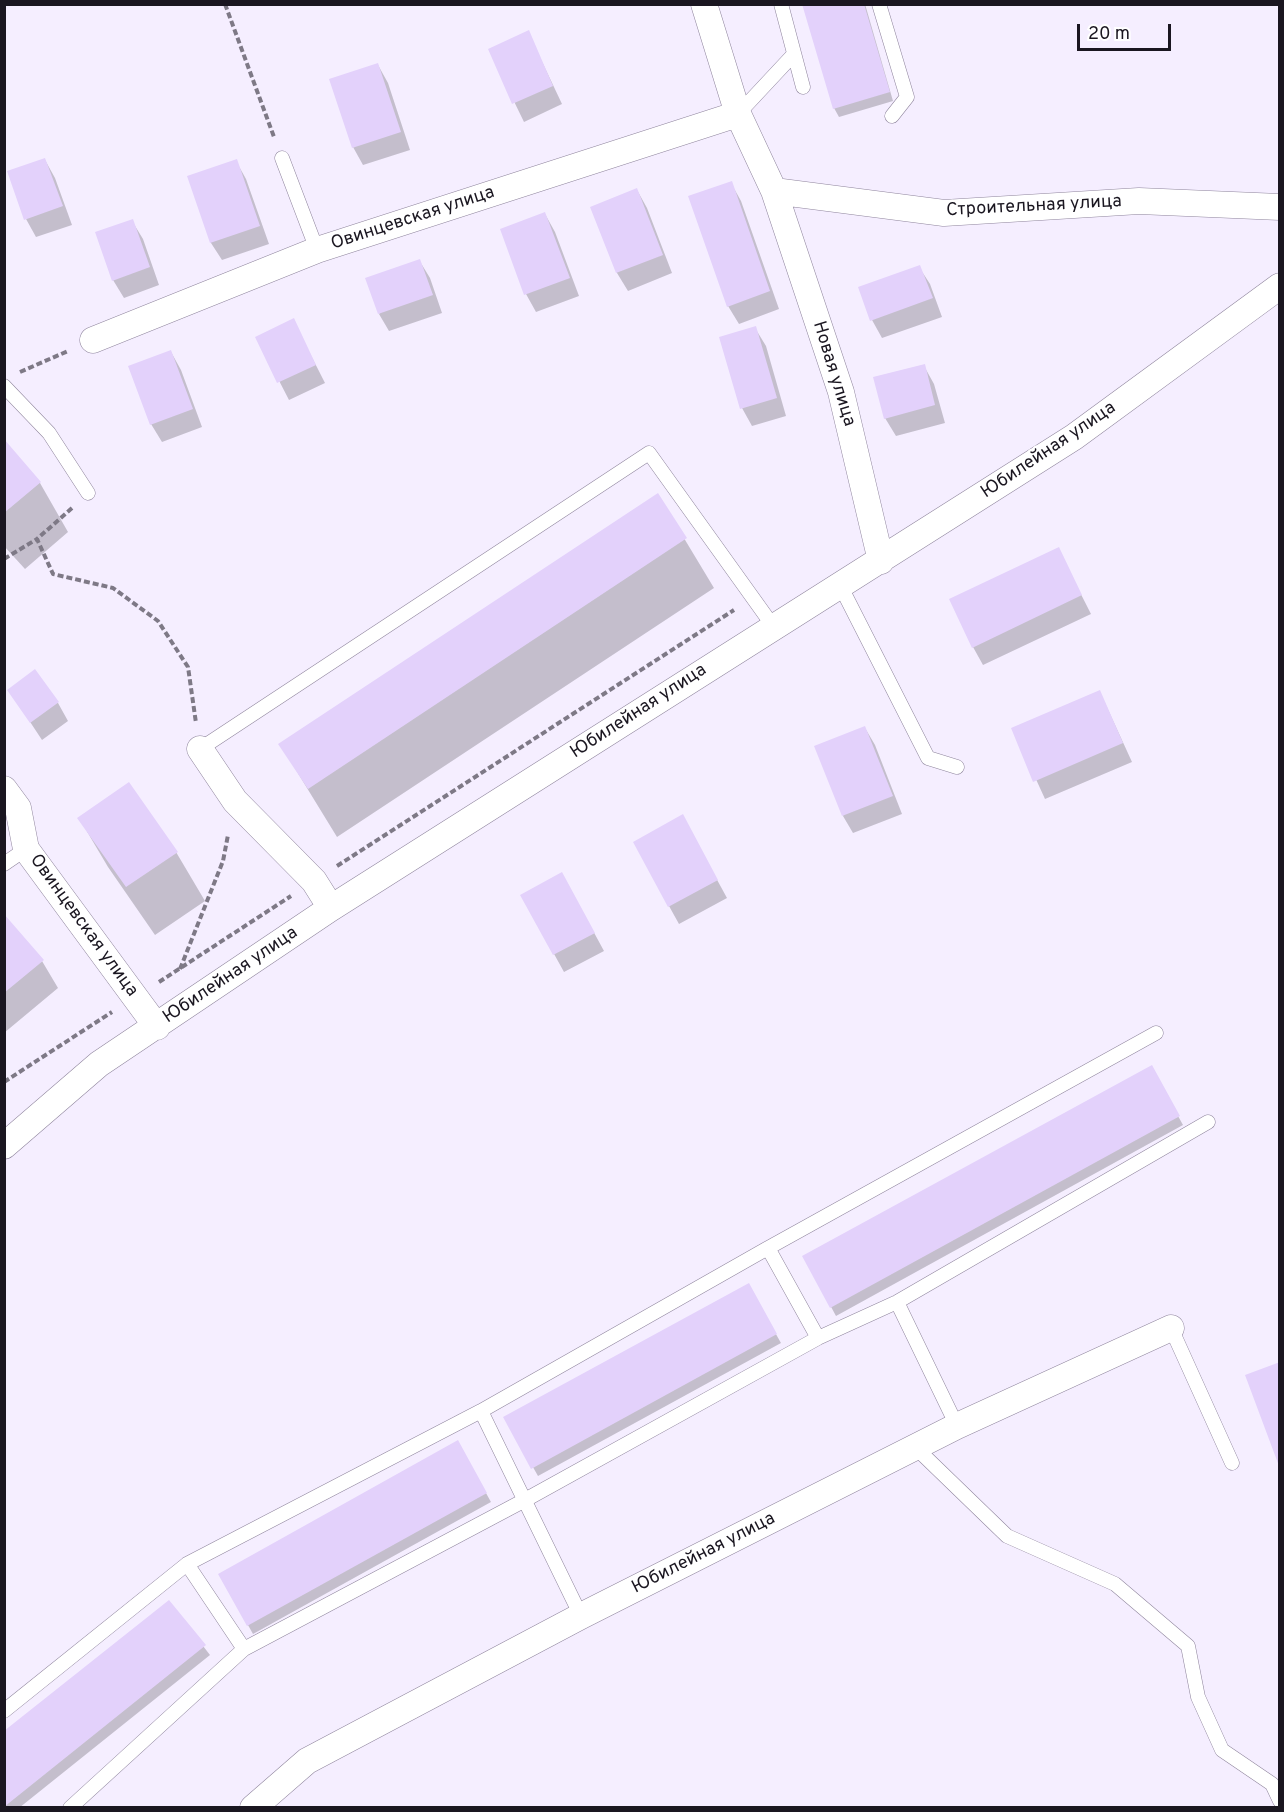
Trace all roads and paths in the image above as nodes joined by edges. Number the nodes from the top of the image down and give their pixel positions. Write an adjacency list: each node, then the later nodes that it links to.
1 (225, 4): 9 (path)
2 (704, 4): 7 (street)
3 (781, 4): 5 (lane)
4 (879, 4): 8 (lane)
5 (794, 54): 6 (lane); 7 (lane)
6 (803, 87)
7 (738, 114): 10 (street); 12 (street, Овинцевская улица)
8 (892, 116)
9 (282, 158): 12 (lane)
10 (774, 191): 11 (street, Строительная улица); 19 (street, Новая улица)
11 (1280, 207)
12 (317, 250): 14 (street, Овинцевская улица)
13 (1280, 286): 19 (street, Юбилейная улица)
14 (93, 340)
15 (4, 386): 16 (lane)
16 (88, 494): 17 (path)
17 (38, 539): 18 (path); 23 (path)
18 (4, 559)
19 (881, 561): 20 (street, Юбилейная улица)
20 (841, 587): 22 (street, Юбилейная улица); 24 (lane)
21 (753, 598): 22 (lane); 23 (lane); 29 (path)
22 (773, 626): 30 (street, Юбилейная улица)
23 (200, 749): 26 (street)
24 (957, 767)
25 (4, 789): 27 (street, Овинцевская улица)
26 (235, 801): 29 (street); 31 (path)
27 (26, 849): 28 (lane); 32 (street, Овинцевская улица)
28 (4, 864)
29 (314, 881): 30 (street); 31 (path)
30 (331, 908): 33 (street, Юбилейная улица)
31 (179, 970): 32 (path)
32 (135, 997): 33 (street, Овинцевская улица); 35 (path)
33 (157, 1027): 37 (street, Юбилейная улица)
34 (1156, 1032): 38 (lane)
35 (4, 1082)
36 (1208, 1122): 39 (lane)
37 (4, 1146)
38 (768, 1248): 41 (lane); 42 (lane)
39 (897, 1302): 41 (lane); 43 (lane)
40 (1171, 1328): 43 (street, Юбилейная улица); 45 (lane)
41 (818, 1338): 46 (lane)
42 (481, 1411): 46 (lane); 47 (lane)
43 (957, 1426): 44 (street, Юбилейная улица)
44 (915, 1447): 48 (street, Юбилейная улица); 51 (lane)
45 (1232, 1463)
46 (525, 1500): 48 (lane); 49 (lane)
47 (187, 1564): 49 (lane); 50 (lane)
48 (580, 1616): 54 (street, Юбилейная улица)
49 (244, 1649): 53 (lane)
50 (4, 1710)
51 (1276, 1783): 52 (lane)
52 (1280, 1801)
53 (70, 1808)
54 (253, 1808)

